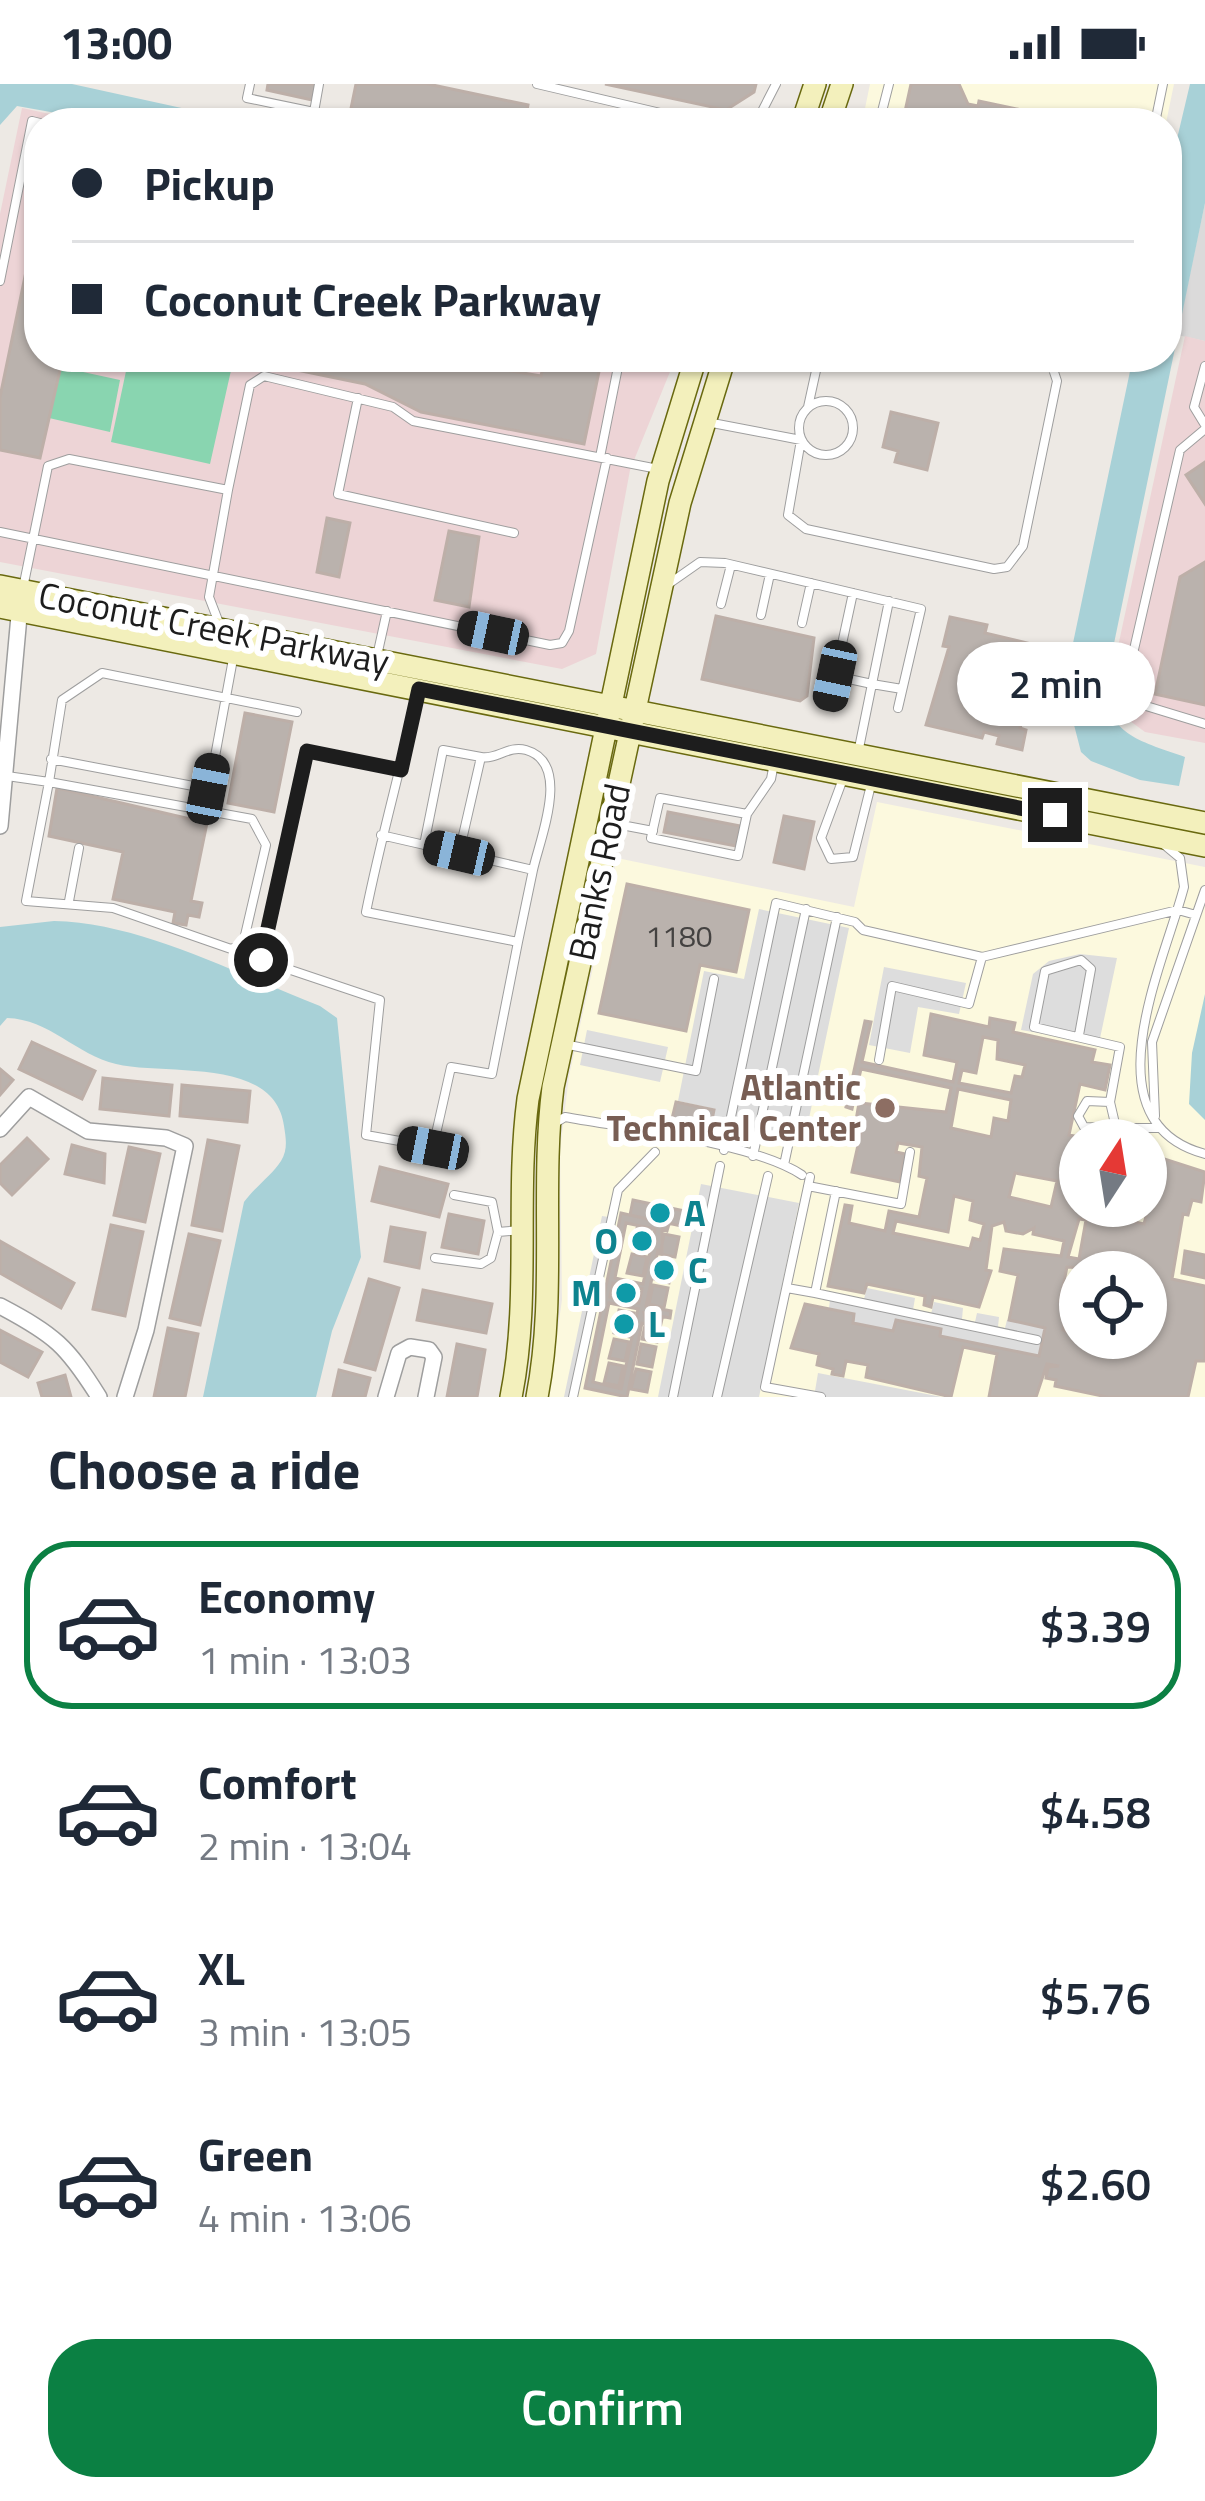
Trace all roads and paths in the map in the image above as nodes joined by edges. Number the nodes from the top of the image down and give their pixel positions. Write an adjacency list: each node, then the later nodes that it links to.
1 (250, 84): 3 (lane)
2 (543, 86): 4 (lane)
3 (295, 108)
4 (638, 108)
5 (24, 161): 6 (lane)
6 (0, 280)
7 (1205, 366): 16 (lane)
8 (618, 372): 18 (lane)
9 (691, 372): 19 (main road, Banks Road)
10 (720, 372): 15 (main road, Banks Road)
11 (816, 372): 14 (lane)
12 (1054, 372): 17 (lane)
13 (358, 398): 18 (lane); 20 (lane); 22 (lane)
14 (808, 407): 17 (lane); 17 (lane)
15 (705, 422): 17 (lane); 28 (main road, Banks Road)
16 (1205, 427): 48 (lane)
17 (801, 440)
18 (604, 458): 19 (lane); 33 (lane)
19 (662, 470): 47 (main road, Banks Road)
20 (228, 490): 23 (lane); 25 (lane)
21 (0, 532): 23 (lane)
22 (514, 533)
23 (33, 539): 25 (lane); 30 (lane)
24 (730, 565): 26 (lane); 28 (lane); 32 (lane)
25 (212, 573): 33 (lane); 36 (lane)
26 (770, 574): 27 (lane); 34 (lane)
27 (811, 583): 29 (lane); 35 (lane)
28 (661, 592): 47 (main road, Banks Road)
29 (853, 593): 31 (lane); 39 (lane)
30 (10, 598): 36 (main road, Coconut Creek Parkway); 37 (main road, Coconut Creek Parkway); 55 (street)
31 (889, 601): 40 (lane); 42 (lane)
32 (721, 604)
33 (387, 611): 38 (lane)
34 (761, 615)
35 (802, 622)
36 (223, 630): 38 (main road, Coconut Creek Parkway)
37 (234, 652): 41 (main road, Coconut Creek Parkway); 43 (lane)
38 (376, 660): 47 (main road, Coconut Creek Parkway)
39 (835, 676): 40 (lane); 44 (lane)
40 (872, 684): 42 (lane); 49 (lane)
41 (419, 689): 47 (main road, Coconut Creek Parkway); 53 (lane)
42 (902, 689): 45 (lane)
43 (226, 698): 46 (lane); 51 (lane); 51 (lane)
44 (829, 704)
45 (898, 707)
46 (296, 712)
47 (620, 719): 49 (main road, Coconut Creek Parkway); 52 (main road, Coconut Creek Parkway); 61 (main road, Banks Road); 102 (main road, Banks Road)
48 (1205, 724)
49 (857, 754): 62 (main road, Coconut Creek Parkway)
50 (481, 757): 67 (lane); 70 (lane); 71 (lane)
51 (51, 759): 57 (lane)
52 (775, 760): 54 (main road, Coconut Creek Parkway); 59 (lane)
53 (401, 770): 65 (lane); 78 (lane)
54 (845, 774): 56 (main road, Coconut Creek Parkway); 56 (lane)
55 (5, 776): 57 (lane); 63 (street)
56 (872, 780): 66 (main road, Coconut Creek Parkway)
57 (49, 782): 73 (lane); 73 (lane)
58 (727, 811): 59 (lane); 60 (lane); 64 (lane)
59 (746, 814): 64 (lane)
60 (725, 822)
61 (609, 823): 64 (lane); 82 (main road, Banks Road)
62 (1205, 823)
63 (0, 826)
64 (652, 831)
65 (381, 835): 67 (lane); 78 (lane)
66 (1153, 836): 68 (main road, Coconut Creek Parkway); 75 (lane)
67 (424, 845): 70 (lane)
68 (1205, 846)
69 (79, 848): 73 (lane)
70 (459, 853): 71 (lane)
71 (533, 870): 78 (lane)
72 (1205, 890): 76 (lane)
73 (69, 901)
74 (806, 910): 77 (lane); 91 (lane); 95 (lane)
75 (1178, 910): 76 (lane); 79 (lane); 85 (lane)
76 (1196, 915): 85 (lane)
77 (837, 917): 79 (lane); 96 (lane)
78 (518, 942)
79 (982, 957): 83 (lane)
80 (714, 980): 82 (lane)
81 (1078, 1035): 81 (lane); 84 (lane)
82 (562, 1044): 115 (main road, Banks Road)
83 (879, 1060)
84 (1110, 1102): 86 (lane); 87 (lane)
85 (1155, 1118)
86 (1080, 1119)
87 (1114, 1119)
88 (554, 1123): 91 (lane)
89 (0, 1129): 111 (street)
90 (1167, 1133): 94 (lane)
91 (724, 1150): 95 (lane)
92 (910, 1151): 100 (lane)
93 (655, 1152): 116 (lane)
94 (1205, 1154)
95 (753, 1156): 96 (lane)
96 (784, 1165): 99 (lane)
97 (720, 1166): 117 (lane)
98 (768, 1176): 118 (lane)
99 (807, 1179): 100 (lane); 105 (lane)
100 (836, 1191): 106 (lane)
101 (454, 1195): 103 (lane)
102 (522, 1230): 103 (lane); 114 (main road, Banks Road)
103 (498, 1232): 104 (lane)
104 (435, 1258)
105 (787, 1287): 106 (lane); 109 (lane)
106 (815, 1293): 108 (lane)
107 (0, 1306): 110 (street)
108 (1037, 1340)
109 (764, 1392): 119 (lane)
110 (99, 1397)
111 (125, 1397)
112 (386, 1397): 113 (street)
113 (426, 1397)
114 (511, 1397)
115 (537, 1397)
116 (573, 1397)
117 (673, 1397)
118 (717, 1397)
119 (821, 1397)

